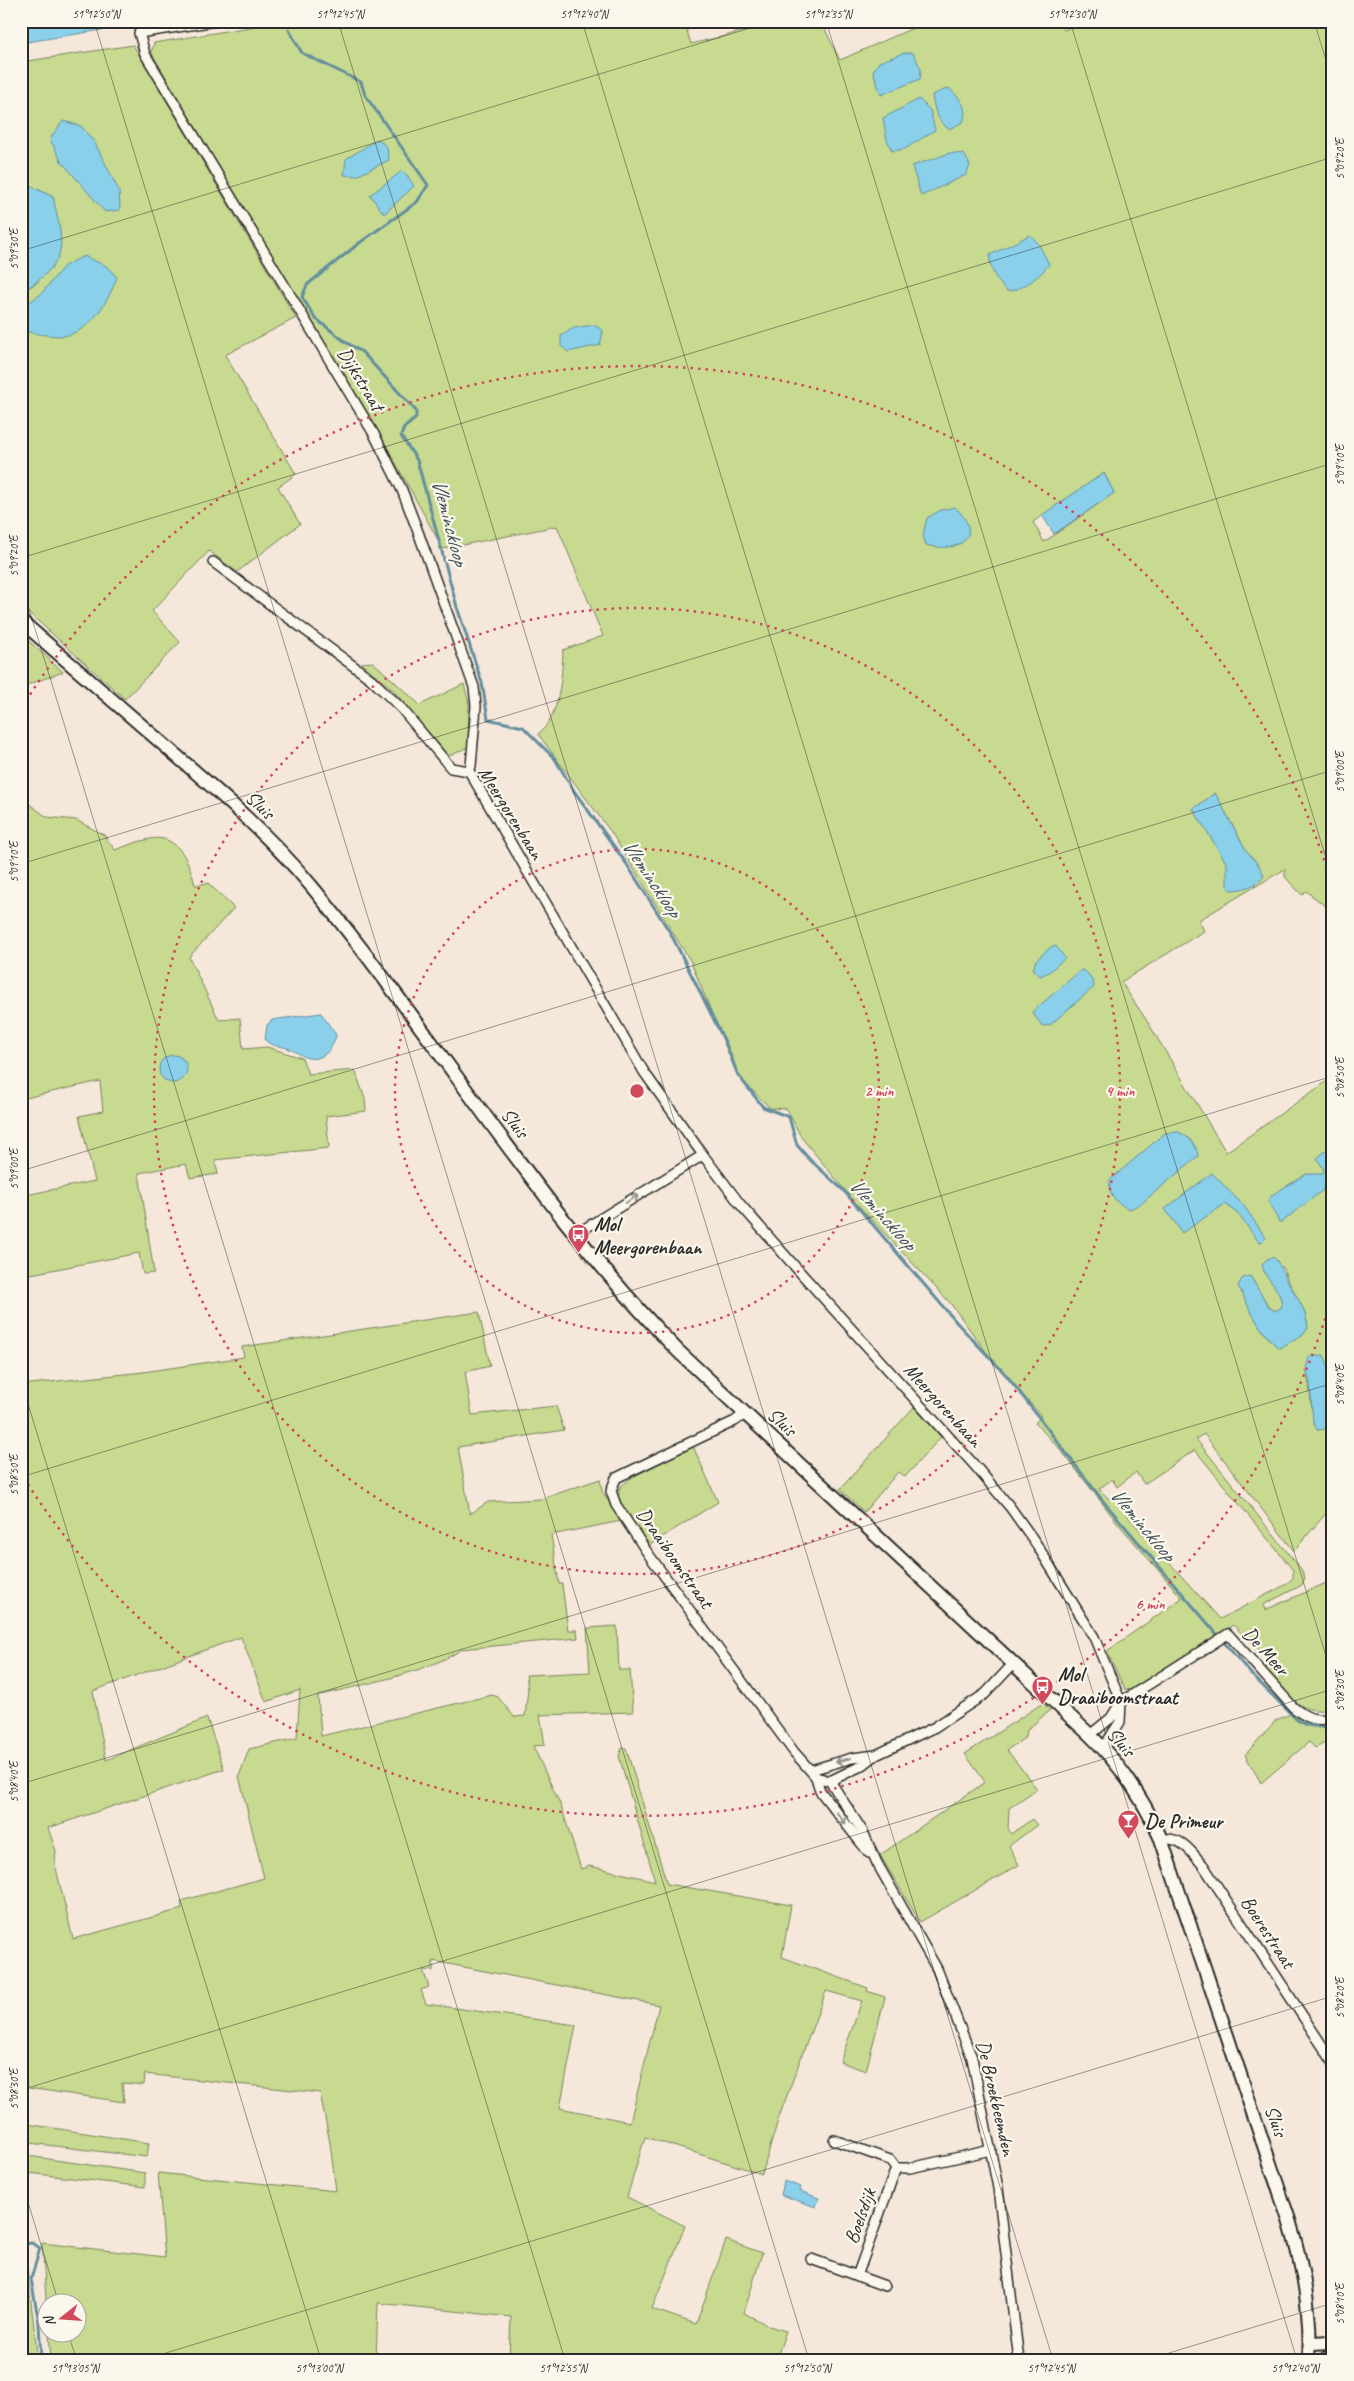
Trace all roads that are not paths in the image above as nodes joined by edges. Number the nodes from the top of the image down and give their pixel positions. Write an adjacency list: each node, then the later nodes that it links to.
1 (216, 21): 4 (street, Dijkstraat)
2 (213, 562): 4 (street, Meergorenbaan)
3 (21, 621): 6 (street, Sluis)
4 (469, 771): 5 (street, Meergorenbaan)
5 (702, 1155): 6 (street, one-way to 5); 9 (street, Meergorenbaan)
6 (576, 1234): 7 (street, Sluis)
7 (746, 1413): 8 (street, Sluis); 14 (street, Draaiboomstraat)
8 (1014, 1663): 11 (street, Sluis); 13 (street)
9 (1121, 1702): 10 (street, De Meer); 11 (street); 12 (street)
10 (1333, 1718)
11 (1090, 1735): 12 (street, Sluis)
12 (1103, 1748): 16 (street, Sluis)
13 (876, 1755): 14 (street, one-way to 14); 15 (street)
14 (813, 1774): 15 (street, Draaiboomstraat); 17 (street, De Broekbeemden, one-way to 17)
15 (830, 1782): 17 (street, De Broekbeemden)
16 (1161, 1840): 18 (street, Boerestraat); 26 (street, Sluis)
17 (877, 1862): 20 (street, De Broekbeemden)
18 (1333, 2062)
19 (834, 2140): 21 (street, Boelsdijk)
20 (991, 2150): 21 (street, Boelsdijk); 28 (street, De Broekbeemden)
21 (896, 2168): 23 (street, Boelsdijk)
22 (811, 2258): 23 (street, Boelsdijk)
23 (857, 2276): 24 (street, Boelsdijk)
24 (885, 2286)
25 (1333, 2342): 26 (street)
26 (1310, 2343): 29 (street, Sluis)
27 (1333, 2354): 30 (street)
28 (1018, 2360)
29 (1309, 2360)
30 (1324, 2360)

